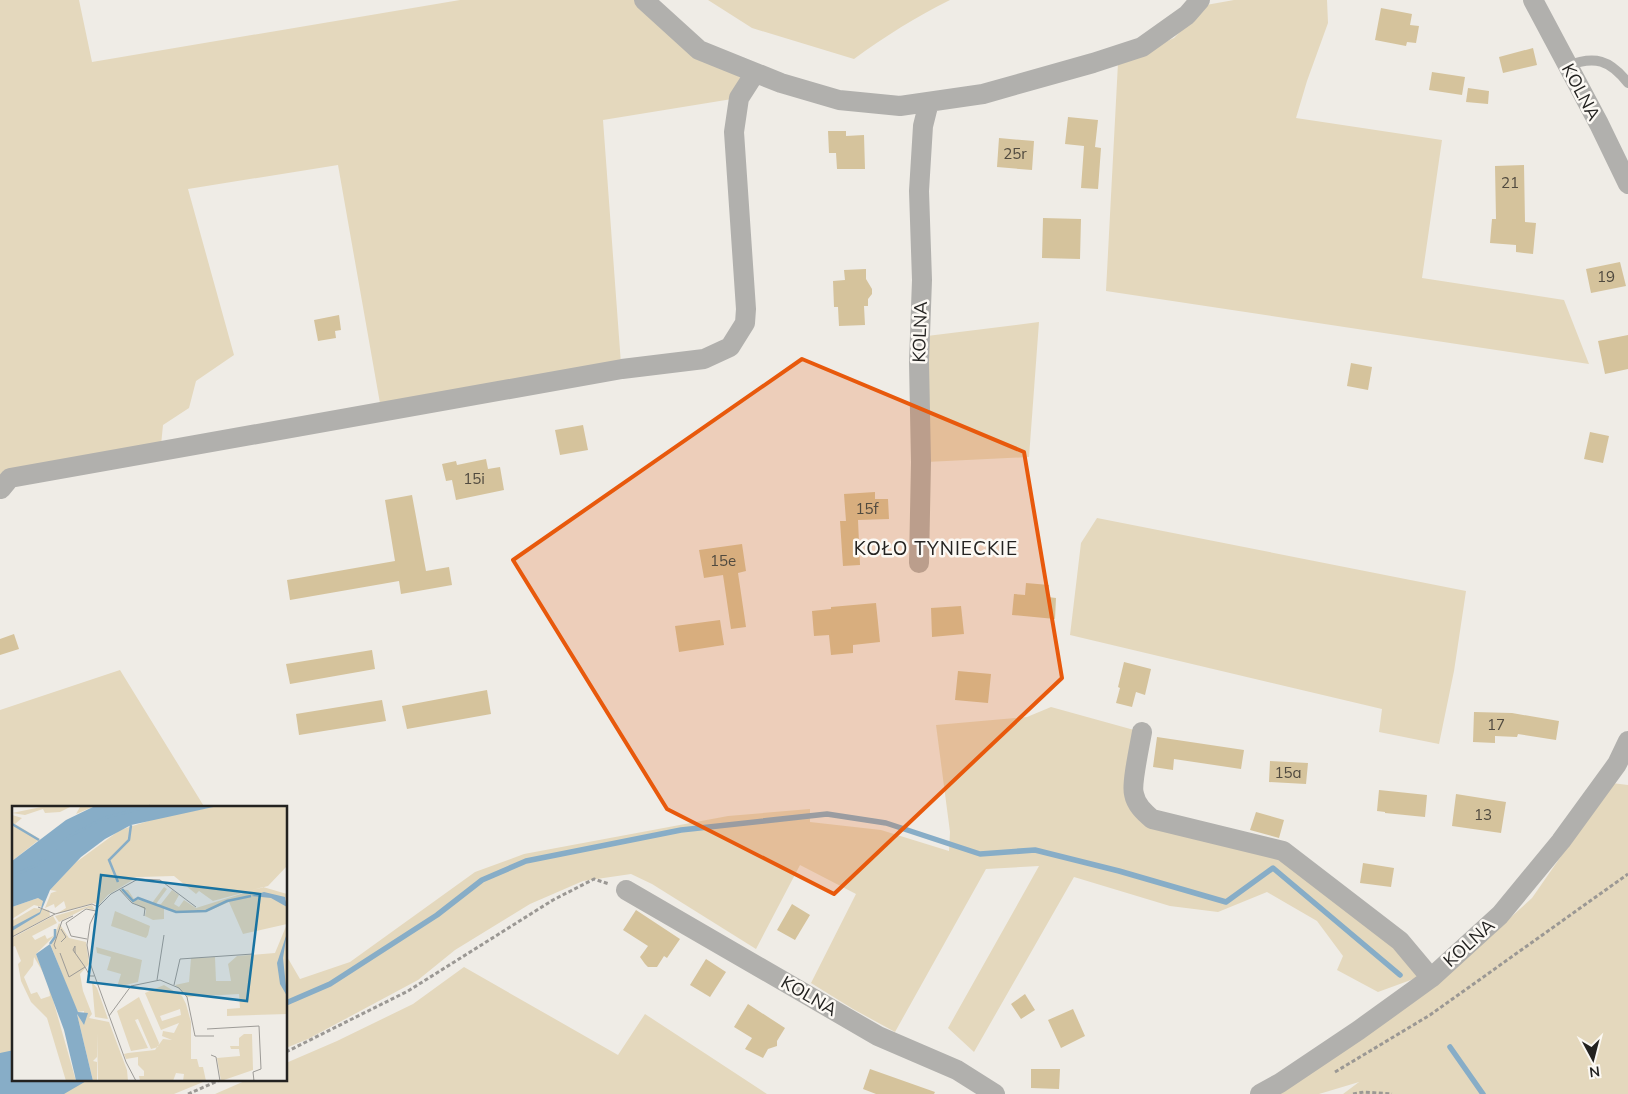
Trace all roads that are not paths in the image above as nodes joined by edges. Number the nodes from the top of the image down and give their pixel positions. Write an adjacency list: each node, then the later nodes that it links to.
1 (644, 0): 5 (street)
2 (1200, 0): 7 (street)
3 (1533, 0): 4 (street, KOLNA)
4 (1567, 66): 6 (lane); 8 (street, KOLNA)
5 (755, 72): 7 (street); 9 (street)
6 (1628, 82)
7 (929, 102): 10 (street, KOLNA)
8 (1628, 184)
9 (1, 489)
10 (919, 563)
11 (1142, 732): 15 (street)
12 (1628, 741): 13 (street, KOLNA)
13 (1622, 768): 15 (street, KOLNA)
14 (626, 890): 16 (street, KOLNA)
15 (1431, 978): 17 (street, KOLNA)
16 (995, 1094)
17 (1260, 1094)

